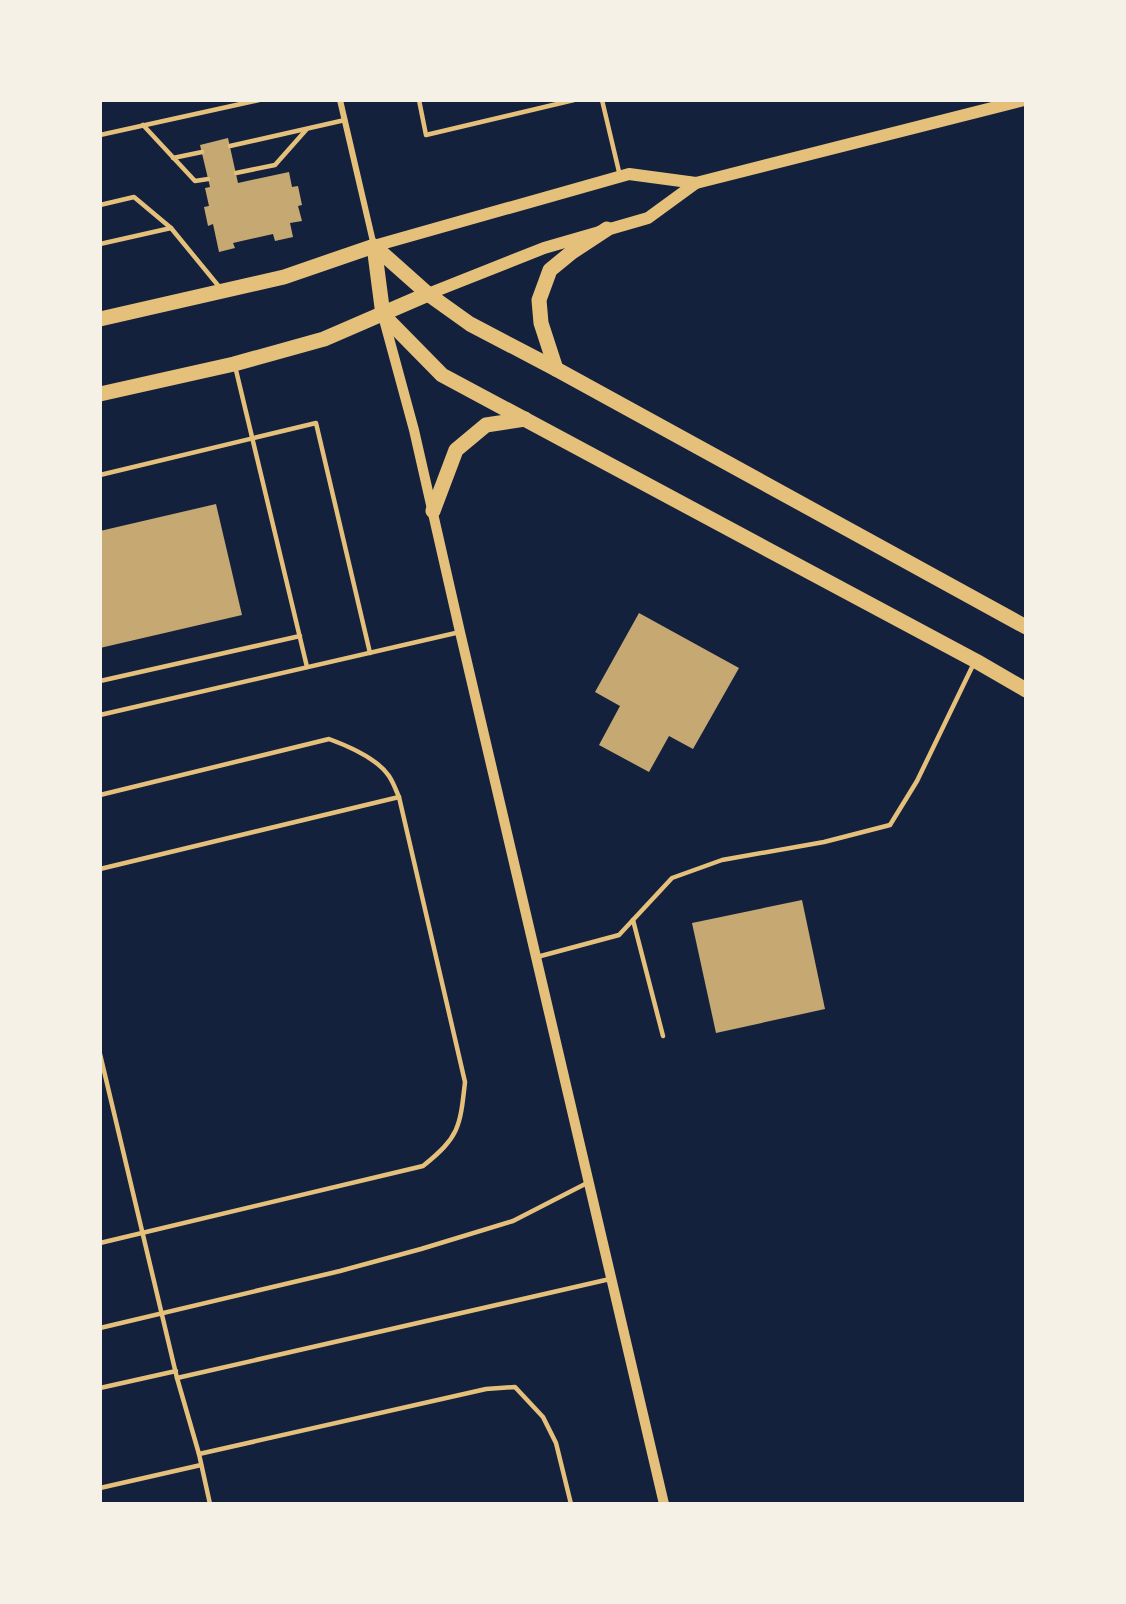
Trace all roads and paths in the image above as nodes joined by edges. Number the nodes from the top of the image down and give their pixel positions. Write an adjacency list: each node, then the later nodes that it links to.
1 (259, 100): 8 (lane)
2 (340, 100): 7 (street)
3 (419, 100): 4 (lane)
4 (574, 100)
5 (602, 100): 15 (lane)
6 (1024, 100): 17 (main road)
7 (345, 120): 9 (lane); 22 (street)
8 (143, 125): 10 (lane); 13 (lane)
9 (306, 130): 11 (lane); 14 (lane)
10 (100, 135)
11 (230, 146)
12 (202, 152): 13 (lane)
13 (173, 158): 16 (lane)
14 (236, 173)
15 (620, 177): 17 (main road); 22 (main road)
16 (208, 179)
17 (696, 183): 20 (main road)
18 (100, 205): 19 (lane)
19 (171, 228): 21 (lane); 23 (lane)
20 (607, 229): 24 (main road); 28 (main road)
21 (100, 244)
22 (374, 246): 23 (main road); 24 (main road); 25 (main road)
23 (223, 291): 26 (main road)
24 (428, 294): 25 (main road); 28 (main road)
25 (383, 315): 27 (main road); 30 (main road); 33 (street)
26 (100, 319)
27 (234, 364): 29 (main road); 31 (lane)
28 (556, 369): 34 (main road)
29 (100, 394)
30 (525, 419): 33 (main road); 38 (main road)
31 (252, 439): 32 (lane); 36 (lane); 37 (lane)
32 (100, 475)
33 (433, 511): 35 (street)
34 (1026, 627)
35 (460, 632): 37 (lane); 47 (street)
36 (300, 636): 39 (lane); 40 (lane)
37 (370, 652): 39 (lane)
38 (976, 660): 41 (main road); 46 (lane)
39 (308, 667): 42 (lane)
40 (100, 681)
41 (1026, 690)
42 (100, 715)
43 (100, 795): 44 (lane)
44 (399, 797): 45 (lane); 51 (lane)
45 (100, 869)
46 (633, 920): 47 (lane); 48 (lane)
47 (536, 957): 50 (street)
48 (663, 1036)
49 (100, 1054): 51 (lane)
50 (588, 1182): 53 (street); 54 (lane)
51 (143, 1233): 52 (lane); 54 (lane)
52 (100, 1243)
53 (611, 1279): 57 (lane); 64 (street)
54 (162, 1313): 55 (lane); 56 (lane)
55 (100, 1328)
56 (176, 1371): 57 (lane); 58 (lane)
57 (177, 1378): 59 (lane)
58 (100, 1388)
59 (199, 1454): 60 (lane); 63 (lane)
60 (201, 1465): 61 (lane); 62 (lane)
61 (100, 1488)
62 (210, 1503)
63 (571, 1503)
64 (664, 1503)

